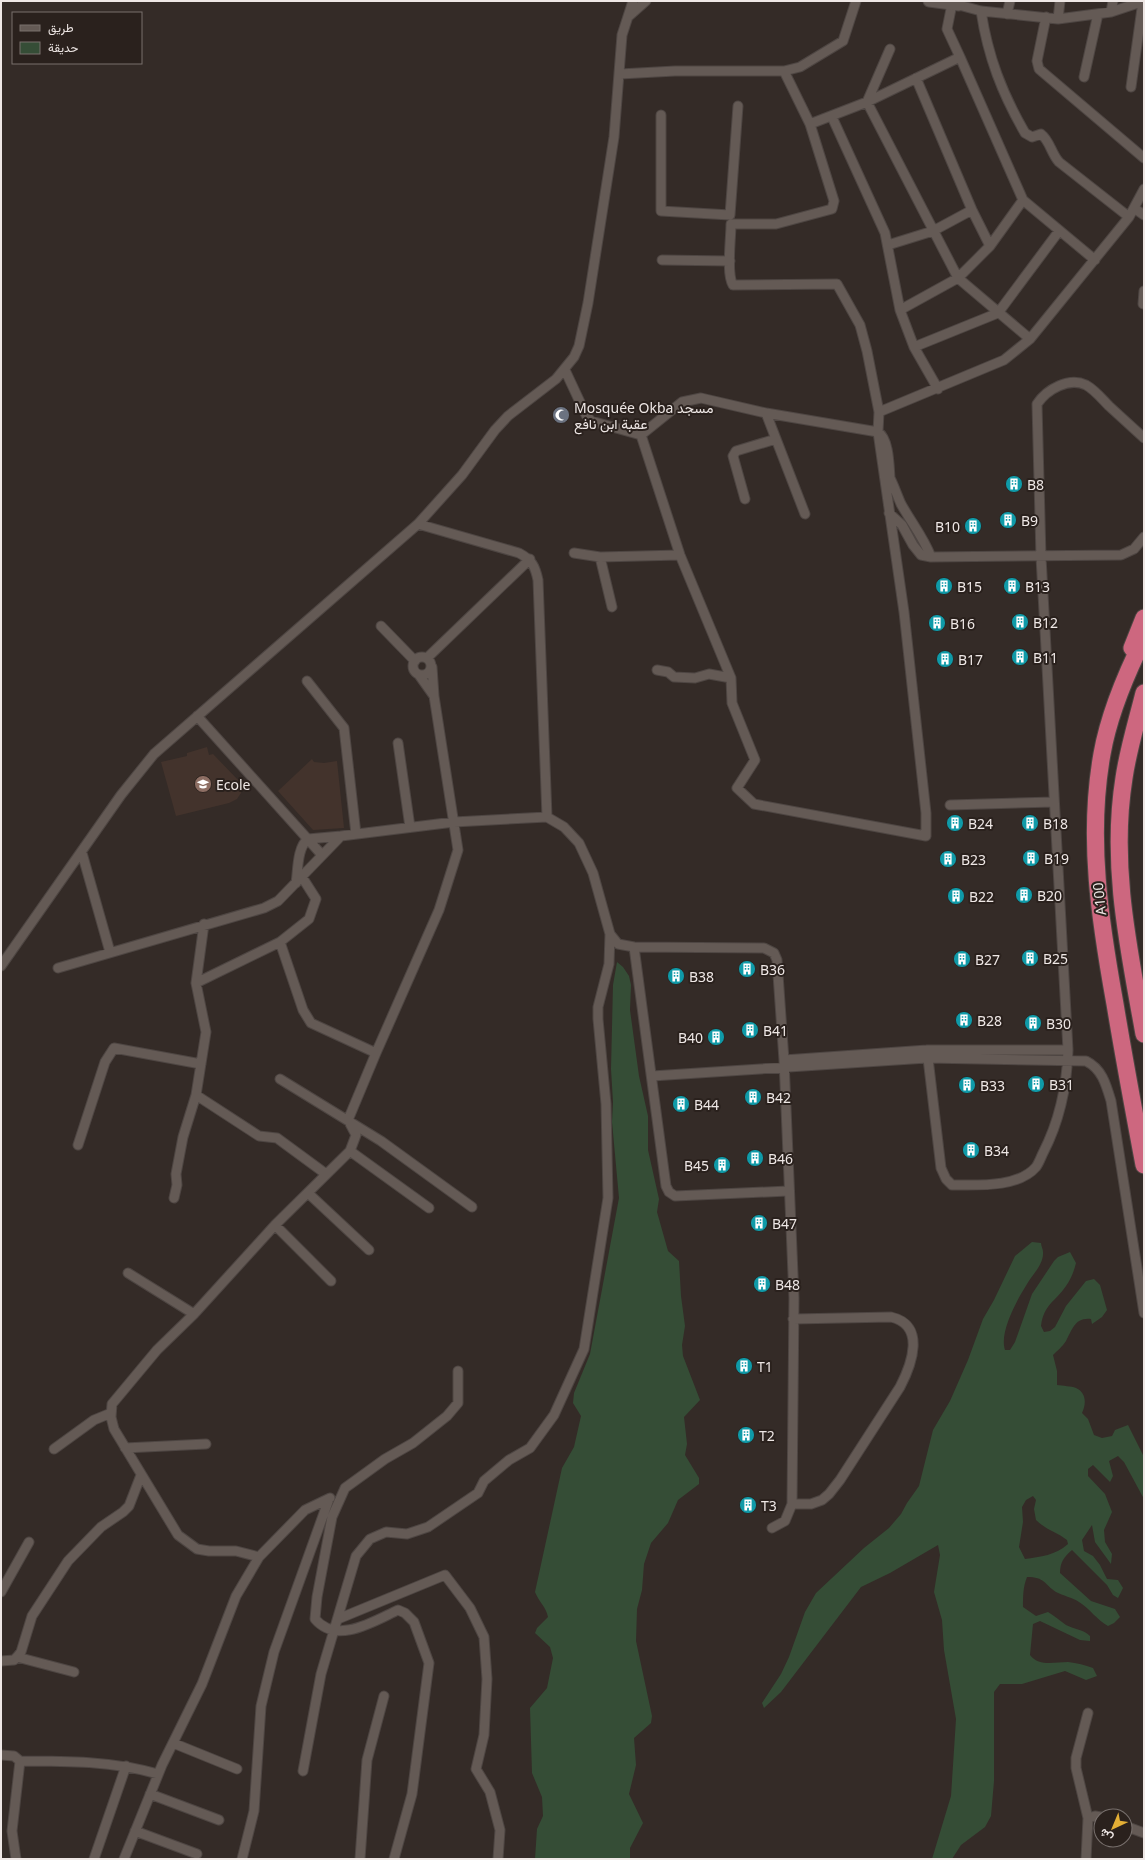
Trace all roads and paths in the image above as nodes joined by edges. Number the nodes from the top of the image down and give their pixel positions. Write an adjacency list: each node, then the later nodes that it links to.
1 (633, 1): 15 (street)
2 (646, 1): 15 (street)
3 (856, 1): 19 (street)
4 (929, 1): 9 (street)
5 (1010, 1): 12 (street)
6 (1060, 1): 16 (street)
7 (1113, 1): 11 (street)
8 (1144, 1): 11 (street); 23 (street)
9 (957, 3): 10 (street); 18 (street)
10 (981, 11): 12 (street); 36 (street)
11 (1111, 12): 13 (street)
12 (1007, 14): 14 (street)
13 (1098, 14): 16 (street); 21 (street)
14 (1046, 17): 16 (street); 29 (street)
15 (627, 18): 20 (street)
16 (1058, 18)
17 (890, 49): 24 (street)
18 (960, 57): 22 (street); 31 (street)
19 (784, 71): 20 (street); 28 (street)
20 (620, 74): 52 (street)
21 (1084, 77)
22 (916, 78): 24 (street); 33 (street)
23 (1132, 87)
24 (867, 102): 27 (street); 38 (street)
25 (738, 106): 34 (street)
26 (662, 115): 34 (street)
27 (832, 117): 28 (street); 40 (street)
28 (810, 124): 37 (street)
29 (1144, 158)
30 (1144, 189): 32 (street)
31 (1023, 200): 39 (street); 41 (street)
32 (1134, 208): 35 (street); 36 (street)
33 (972, 210): 38 (street); 41 (street)
34 (730, 215): 37 (street)
35 (1144, 215)
36 (1129, 217): 43 (street)
37 (731, 224): 44 (street)
38 (933, 230): 40 (street); 45 (street)
39 (1059, 231): 43 (street); 49 (street)
40 (888, 244): 48 (street)
41 (990, 246): 45 (street)
42 (662, 260): 44 (street)
43 (1095, 260): 50 (street)
44 (730, 261): 54 (street)
45 (958, 278): 48 (street); 49 (street)
46 (1144, 291): 47 (street)
47 (1143, 304)
48 (900, 310): 51 (street)
49 (998, 313): 50 (street); 51 (street)
50 (1030, 338): 53 (street)
51 (914, 347): 53 (street)
52 (565, 370): 57 (street); 64 (street)
53 (938, 389): 54 (street)
54 (879, 412): 56 (street)
55 (766, 413): 56 (street); 57 (street); 59 (street)
56 (878, 432): 60 (street)
57 (641, 434): 67 (street)
58 (1144, 438): 69 (street)
59 (776, 439): 61 (street); 63 (street)
60 (887, 475): 62 (street); 68 (street)
61 (745, 499)
62 (889, 513): 68 (street); 81 (street)
63 (805, 514)
64 (418, 524): 71 (street); 86 (street)
65 (1144, 537): 69 (street)
66 (574, 553): 70 (street)
67 (680, 555): 70 (street); 81 (street)
68 (931, 557): 69 (street)
69 (1041, 557): 88 (street)
70 (600, 558): 72 (street)
71 (530, 559): 76 (street); 90 (street)
72 (612, 607)
73 (1144, 618): 85 (highway)
74 (381, 626): 77 (street)
75 (1144, 638): 85 (highway, A100 / A100)
76 (427, 658): 77 (street); 78 (street)
77 (415, 661): 80 (street)
78 (432, 667): 80 (street); 84 (street)
79 (657, 670): 81 (street)
80 (419, 675): 84 (street)
81 (731, 678)
82 (307, 681): 93 (street)
83 (1144, 693): 107 (highway, A100 / A100)
84 (434, 696): 91 (street)
85 (1112, 715): 120 (highway, A100 / A100)
86 (197, 716): 95 (street); 96 (street)
87 (398, 743): 92 (street)
88 (1054, 802): 89 (street); 108 (street)
89 (950, 805)
90 (547, 817): 91 (street); 100 (street)
91 (454, 822): 92 (street); 109 (street)
92 (410, 827): 93 (street)
93 (356, 834): 94 (street)
94 (340, 836): 95 (street); 97 (street)
95 (308, 839): 97 (street); 98 (street)
96 (82, 854): 103 (street); 104 (street)
97 (322, 855): 98 (street)
98 (299, 880): 99 (street); 101 (street)
99 (204, 924): 103 (street); 106 (street)
100 (610, 934): 102 (street); 147 (street)
101 (280, 942): 106 (street); 109 (street)
102 (634, 947): 113 (street); 114 (street)
103 (110, 952): 105 (street)
104 (1, 966)
105 (58, 968)
106 (196, 983): 112 (street)
107 (1144, 1034)
108 (1068, 1050): 110 (street); 111 (street)
109 (376, 1053): 117 (street)
110 (927, 1054): 111 (street); 111 (street); 113 (street)
111 (1068, 1059): 131 (street)
112 (201, 1064): 116 (street); 118 (street)
113 (784, 1064): 114 (street); 122 (street)
114 (652, 1076): 122 (street)
115 (280, 1079): 117 (street)
116 (196, 1095): 121 (street); 124 (street)
117 (348, 1120): 119 (street); 125 (street)
118 (78, 1145)
119 (350, 1151): 121 (street); 126 (street)
120 (1144, 1165)
121 (326, 1174): 123 (street)
122 (788, 1191): 133 (street)
123 (308, 1193): 127 (street); 128 (street)
124 (174, 1198)
125 (472, 1207)
126 (429, 1208)
127 (274, 1224): 130 (street); 132 (street)
128 (369, 1250)
129 (128, 1273): 132 (street)
130 (331, 1280)
131 (1144, 1313)
132 (194, 1314): 135 (street)
133 (793, 1319): 142 (street); 142 (street)
134 (458, 1371): 140 (street)
135 (111, 1413): 137 (street); 138 (street)
136 (206, 1444): 137 (street)
137 (125, 1448): 139 (street)
138 (54, 1449)
139 (141, 1475): 145 (street); 149 (street)
140 (344, 1488): 141 (street); 148 (street)
141 (329, 1499): 145 (street); 172 (street)
142 (792, 1504): 143 (street)
143 (772, 1528)
144 (29, 1542): 146 (street)
145 (259, 1557): 154 (street)
146 (1, 1592)
147 (338, 1619): 148 (street); 175 (street)
148 (334, 1630): 159 (street); 174 (street)
149 (17, 1657): 150 (street); 151 (street)
150 (1, 1661)
151 (74, 1672)
152 (384, 1696): 173 (street)
153 (1088, 1713): 163 (street)
154 (173, 1743): 158 (street); 160 (street)
155 (1, 1755): 156 (street)
156 (20, 1761): 157 (street); 169 (street)
157 (126, 1766): 160 (street); 170 (street)
158 (237, 1769)
159 (303, 1771)
160 (158, 1774): 161 (street)
161 (150, 1794): 164 (street); 166 (street)
162 (1093, 1817): 163 (street)
163 (1088, 1818): 176 (street)
164 (219, 1820)
165 (1133, 1829): 167 (street)
166 (135, 1831): 168 (street); 171 (street)
167 (1144, 1833)
168 (197, 1854)
169 (16, 1859)
170 (94, 1859)
171 (124, 1859)
172 (242, 1859)
173 (360, 1859)
174 (394, 1859)
175 (498, 1859)
176 (1086, 1859)

